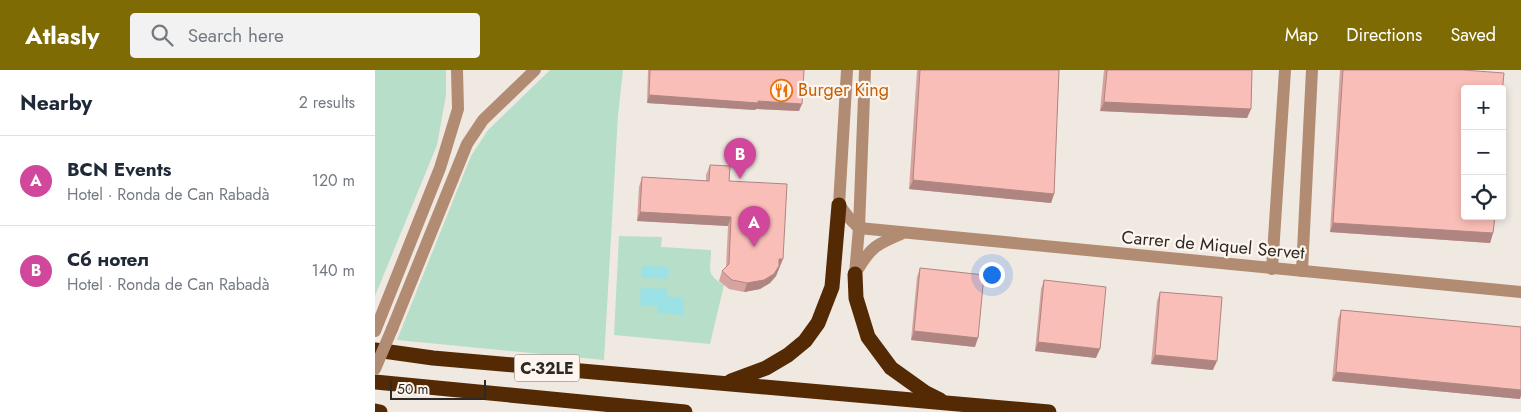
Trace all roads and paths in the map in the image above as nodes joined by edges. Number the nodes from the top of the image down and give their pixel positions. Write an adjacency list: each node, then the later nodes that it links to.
1 (457, 70): 14 (street)
2 (535, 70): 16 (street, bridge)
3 (847, 70): 7 (street)
4 (865, 70): 8 (street)
5 (1285, 70): 10 (street)
6 (1312, 70): 11 (street)
7 (839, 205): 8 (street); 18 (highway)
8 (859, 228): 9 (street, Carrer de Miquel Servet); 12 (street)
9 (902, 234): 10 (street, Carrer de Miquel Servet); 12 (street)
10 (1272, 269): 11 (street, Carrer de Miquel Servet)
11 (1302, 271): 13 (street, Carrer de Miquel Servet)
12 (855, 274): 19 (highway)
13 (1521, 292)
14 (377, 326)
15 (375, 350): 18 (highway, C-32LE)
16 (375, 369)
17 (375, 382): 22 (highway)
18 (719, 383): 19 (highway, C-32LE)
19 (946, 403): 23 (highway, C-32LE)
20 (375, 412): 21 (highway)
21 (380, 412)
22 (685, 412)
23 (1049, 412)

